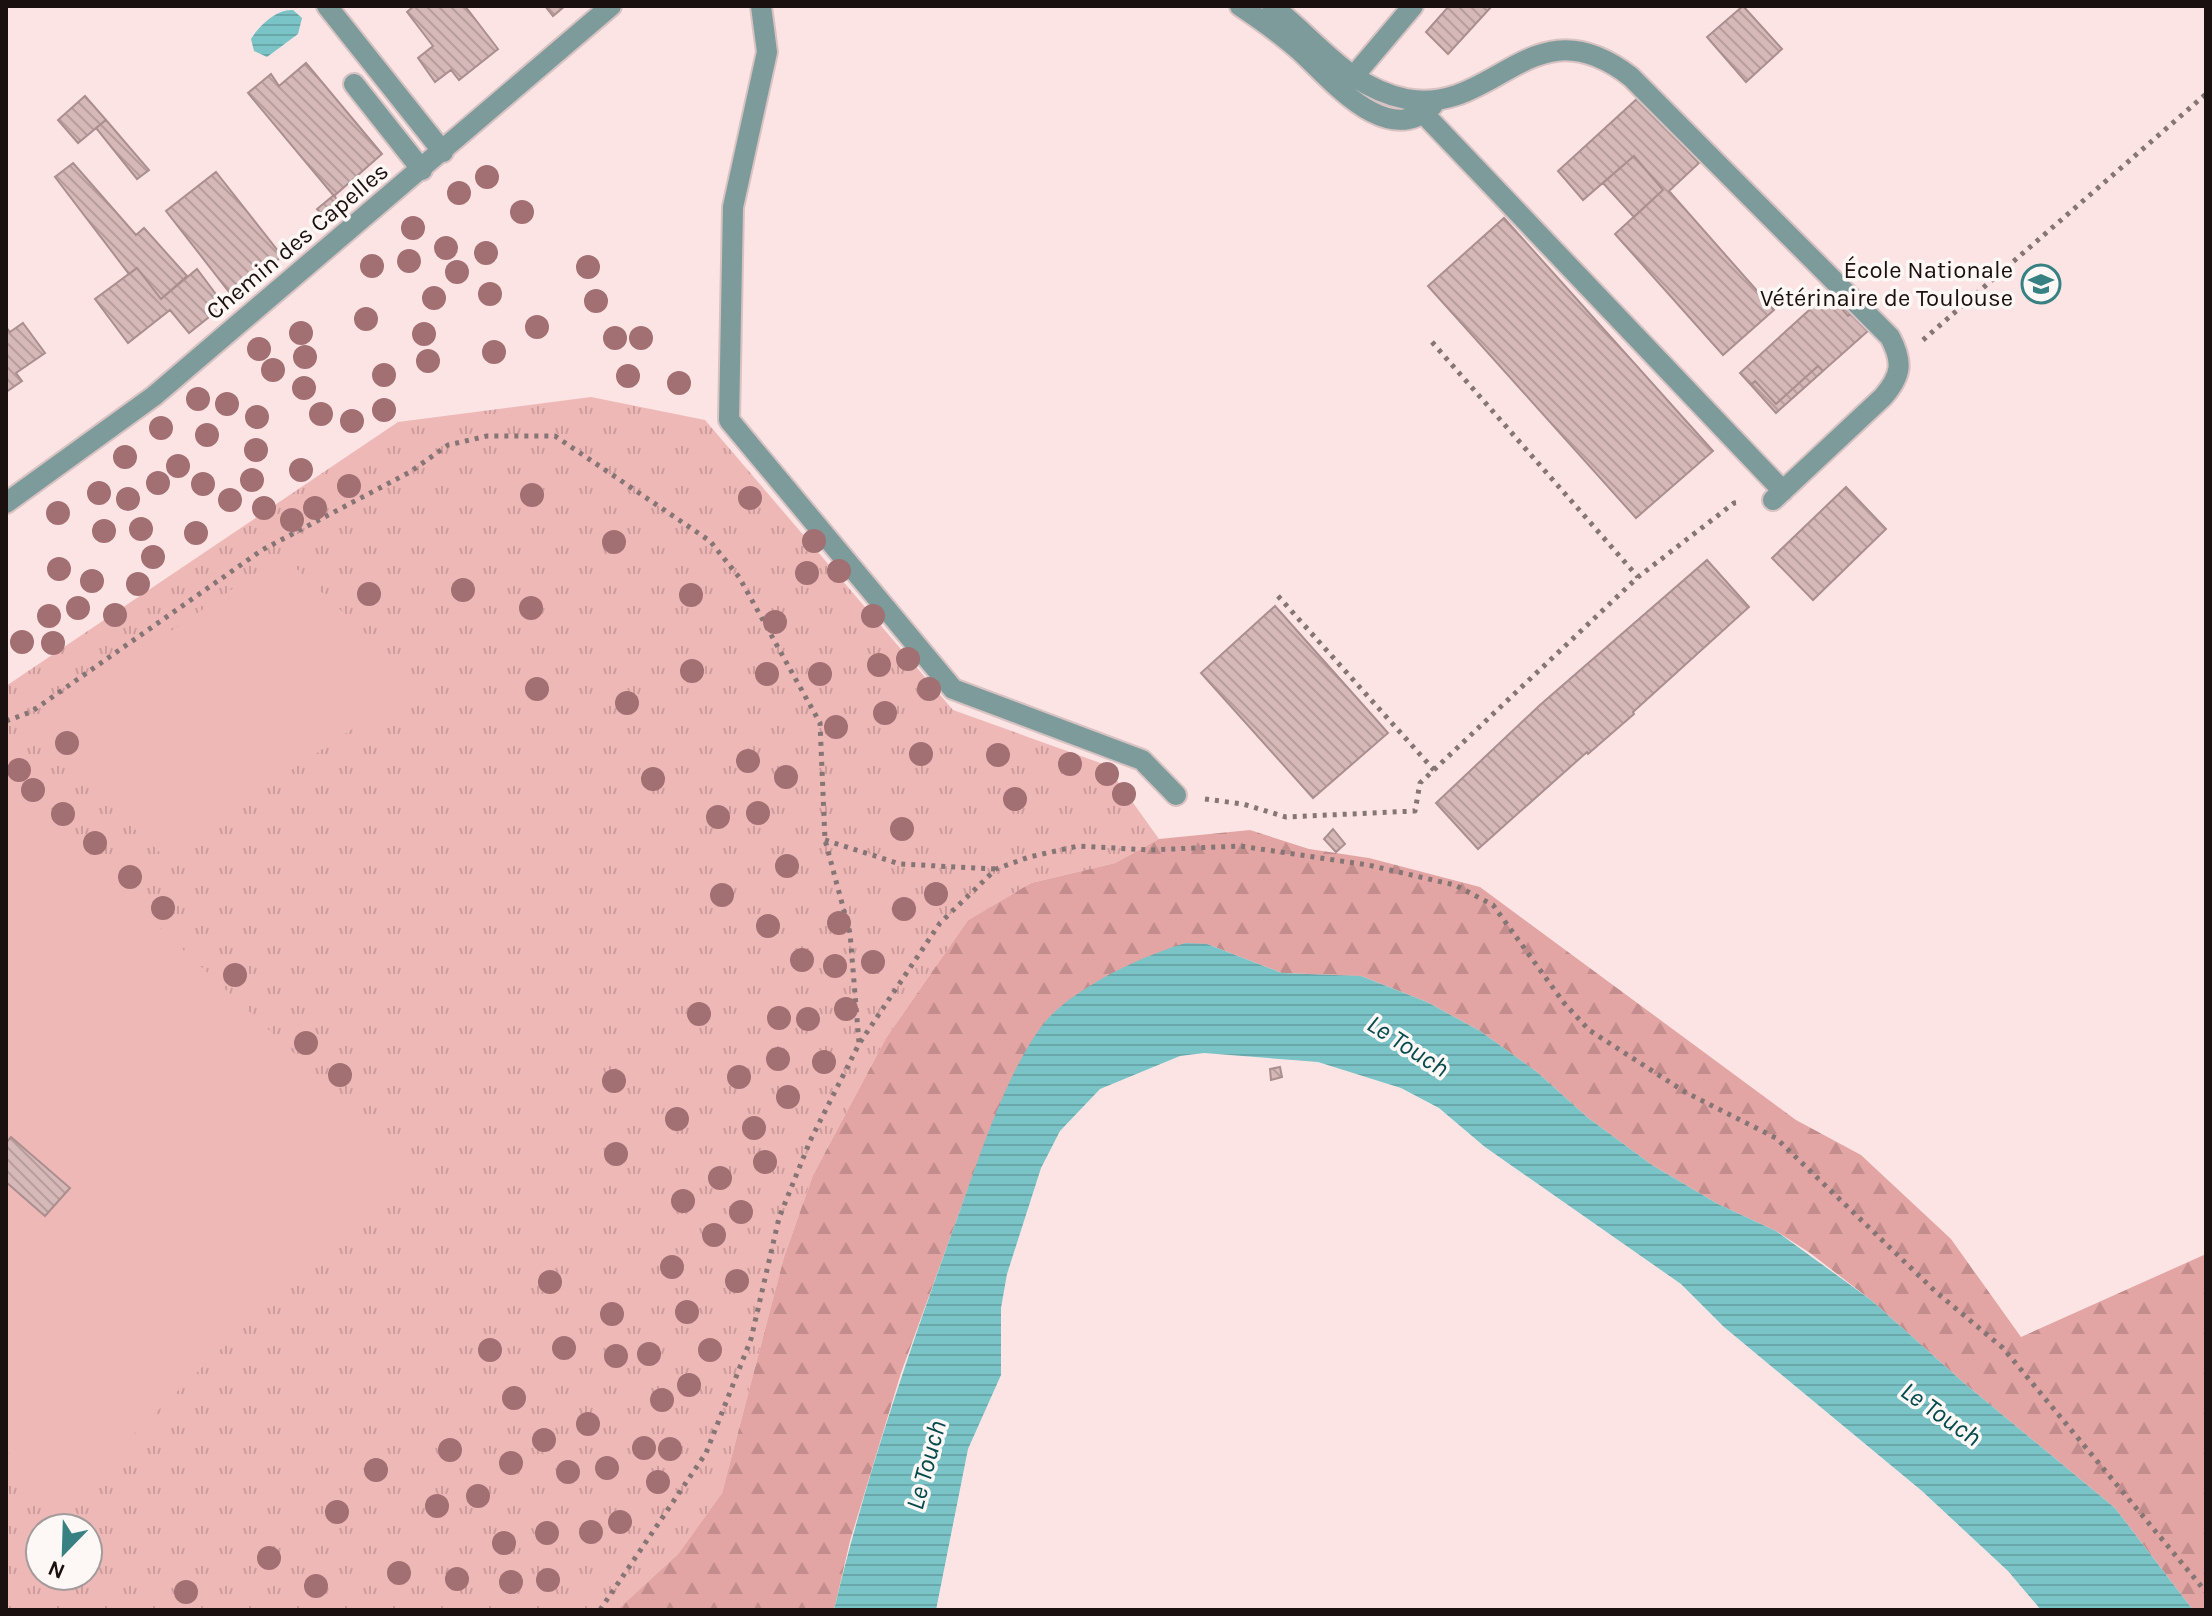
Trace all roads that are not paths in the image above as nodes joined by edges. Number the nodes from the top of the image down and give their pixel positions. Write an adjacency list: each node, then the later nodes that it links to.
1 (327, 6): 10 (street)
2 (611, 6): 10 (street, Chemin des Capelles)
3 (761, 6): 13 (street)
4 (1240, 6): 9 (street)
5 (1272, 6): 7 (street)
6 (1413, 6): 7 (street)
7 (1353, 77): 9 (street)
8 (354, 84): 11 (street)
9 (1432, 107): 9 (street)
10 (443, 152): 11 (street, Chemin des Capelles)
11 (422, 170): 12 (street, Chemin des Capelles)
12 (6, 503)
13 (1176, 795)

